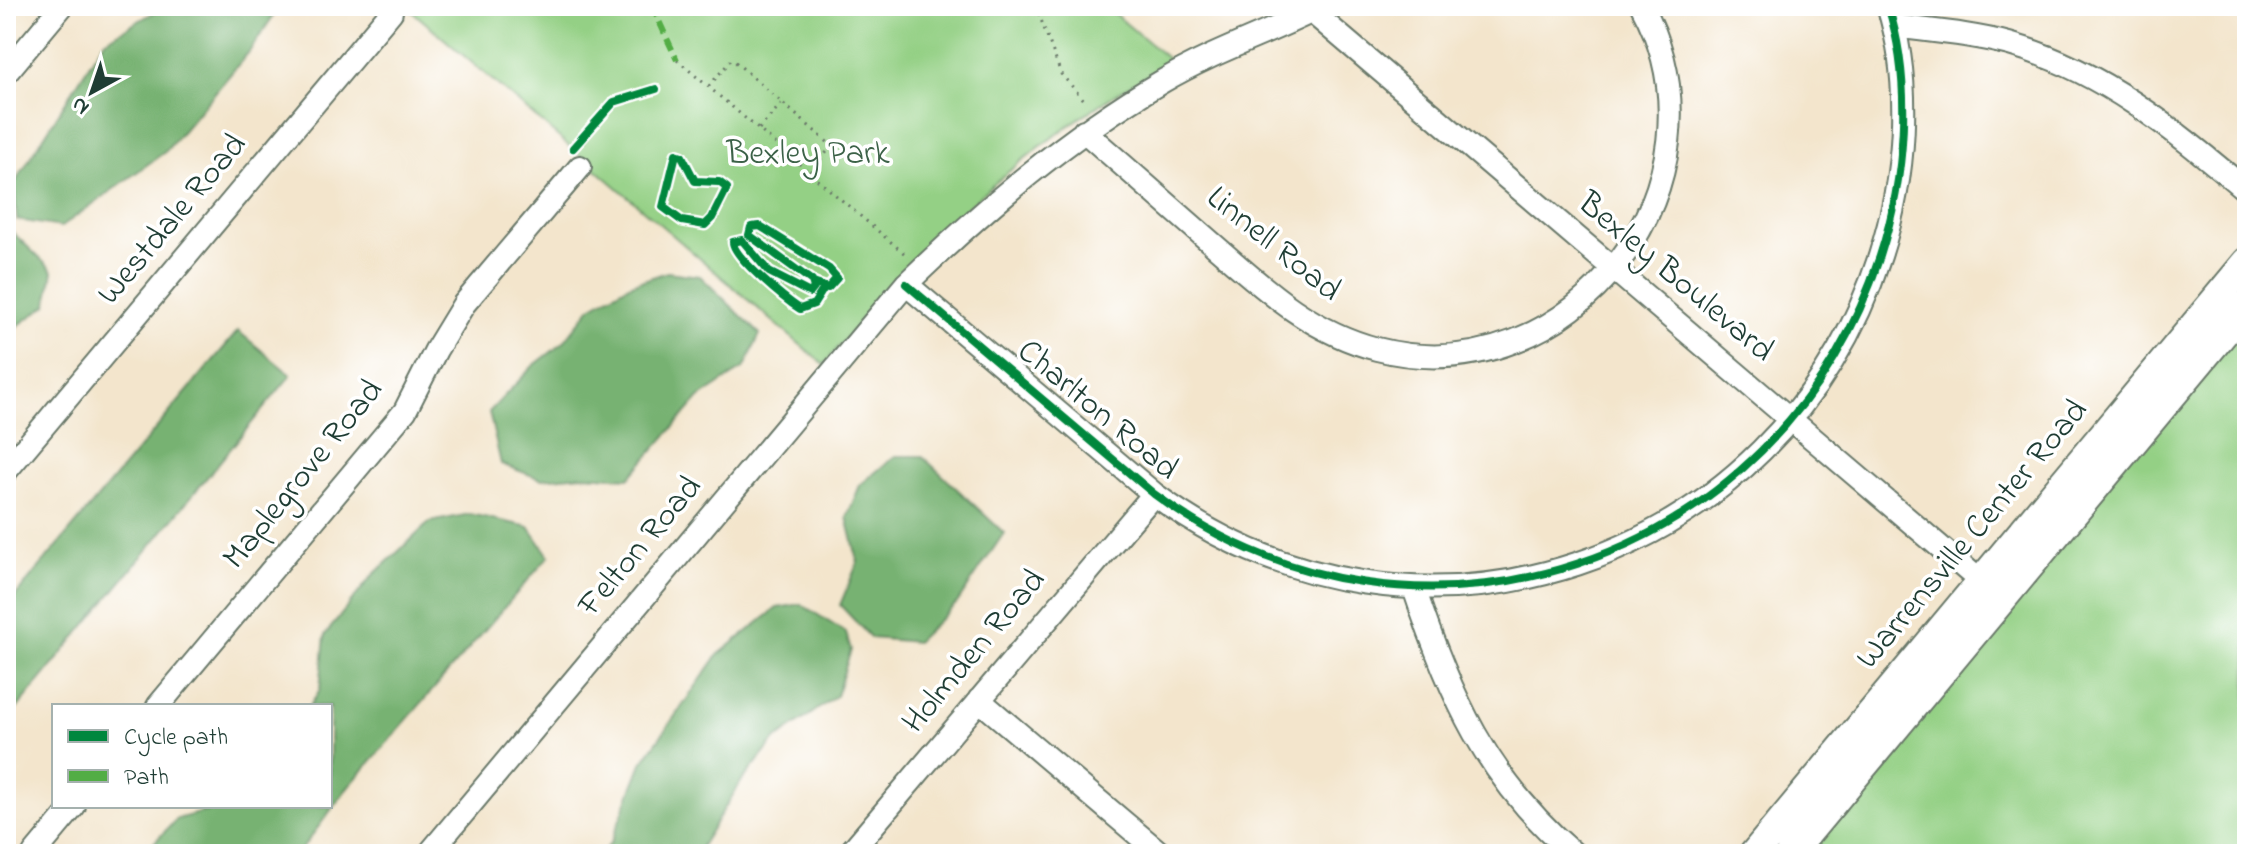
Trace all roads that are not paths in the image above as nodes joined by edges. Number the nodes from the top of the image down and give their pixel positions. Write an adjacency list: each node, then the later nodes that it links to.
1 (62, 6): 6 (street)
2 (1642, 6): 11 (street, Linnell Road)
3 (1313, 8): 7 (street, Felton Road); 11 (street, Bexley Boulevard)
4 (391, 12): 15 (street, Westdale Road)
5 (1891, 16): 9 (street); 14 (street, Charlton Road)
6 (6, 73)
7 (1084, 131): 11 (street, Linnell Road); 12 (street, Felton Road)
8 (580, 167): 20 (street, Maplegrove Road)
9 (2247, 191)
10 (2247, 262): 18 (main road, Warrensville Center Road)
11 (1613, 272): 14 (street, Bexley Boulevard)
12 (906, 284): 16 (street, Charlton Road); 23 (street, Felton Road)
13 (2247, 305): 18 (main road, Warrensville Center Road)
14 (1790, 418): 17 (street, Charlton Road); 18 (street, Bexley Boulevard)
15 (6, 471)
16 (1154, 494): 17 (street, Charlton Road); 19 (street, Holmden Road)
17 (1414, 588): 26 (street)
18 (1992, 591): 27 (main road, Warrensville Center Road); 28 (main road, Warrensville Center Road)
19 (979, 700): 24 (street, Holmden Road); 25 (street)
20 (160, 704)
21 (72, 808): 22 (street)
22 (34, 854)
23 (429, 854)
24 (849, 854)
25 (1161, 854)
26 (1574, 854)
27 (1754, 854)
28 (1790, 854)

